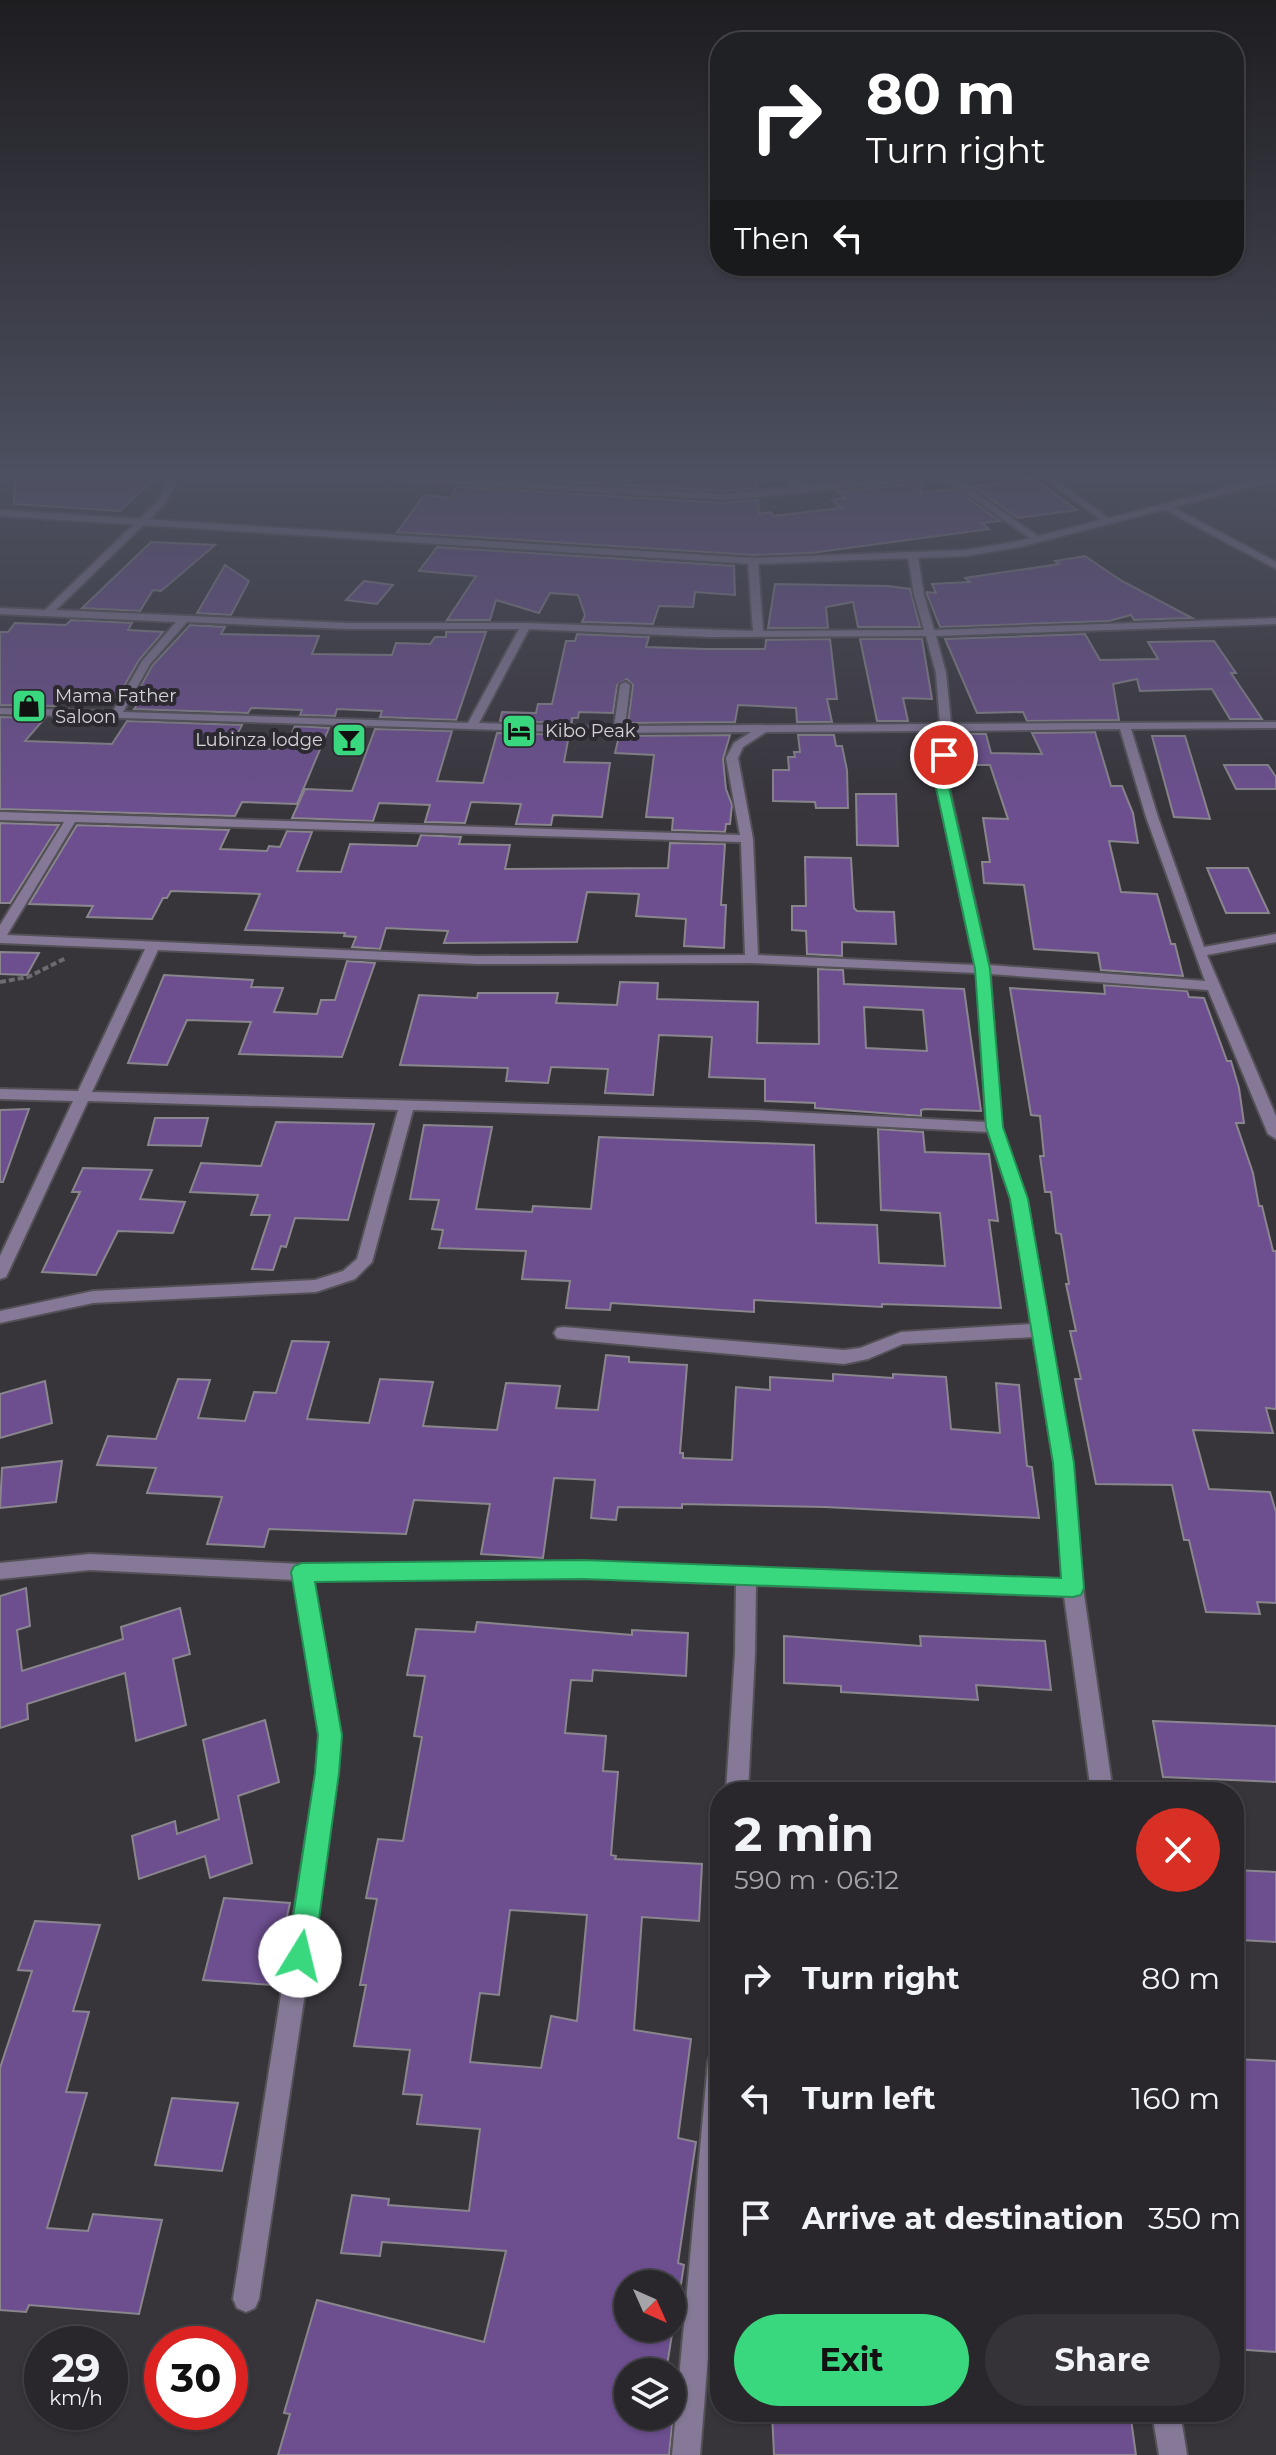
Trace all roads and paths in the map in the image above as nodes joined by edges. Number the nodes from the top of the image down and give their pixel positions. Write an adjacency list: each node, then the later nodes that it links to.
1 (73, 589): 5 (street)
2 (755, 589): 9 (street)
3 (919, 589): 10 (street)
4 (0, 611): 5 (street)
5 (47, 614): 6 (street)
6 (185, 619): 8 (street); 13 (street)
7 (1276, 621): 10 (street)
8 (526, 626): 9 (street); 15 (street)
9 (758, 633): 10 (street)
10 (928, 633): 16 (street)
11 (625, 685): 19 (street)
12 (0, 711): 13 (street)
13 (117, 714): 15 (street)
14 (1276, 725): 17 (street)
15 (472, 726): 19 (street)
16 (946, 727): 17 (street); 18 (street); 29 (street)
17 (1125, 727): 27 (street)
18 (763, 729): 19 (street); 22 (street)
19 (619, 730)
20 (0, 816): 21 (street)
21 (71, 819): 22 (street); 23 (street)
22 (747, 839): 28 (street)
23 (0, 937): 25 (street)
24 (1276, 938): 27 (street)
25 (89, 941): 26 (street); 30 (path)
26 (154, 944): 28 (street); 33 (street)
27 (1199, 952): 31 (street)
28 (752, 959): 29 (street)
29 (983, 969): 31 (street); 35 (street)
30 (0, 982)
31 (1212, 986): 36 (street)
32 (0, 1094): 33 (street)
33 (84, 1095): 34 (street); 37 (street)
34 (407, 1105): 35 (street); 38 (street)
35 (994, 1127): 39 (street)
36 (1276, 1134)
37 (0, 1273)
38 (0, 1317)
39 (1040, 1330): 40 (street); 44 (street)
40 (563, 1333)
41 (0, 1571): 42 (street)
42 (302, 1572): 43 (street); 48 (street)
43 (746, 1576): 44 (street); 45 (street)
44 (1073, 1588): 46 (street)
45 (737, 1782)
46 (1101, 1782)
47 (710, 2178): 50 (street)
48 (246, 2299)
49 (1168, 2422): 51 (street)
50 (686, 2455)
51 (1173, 2455)

